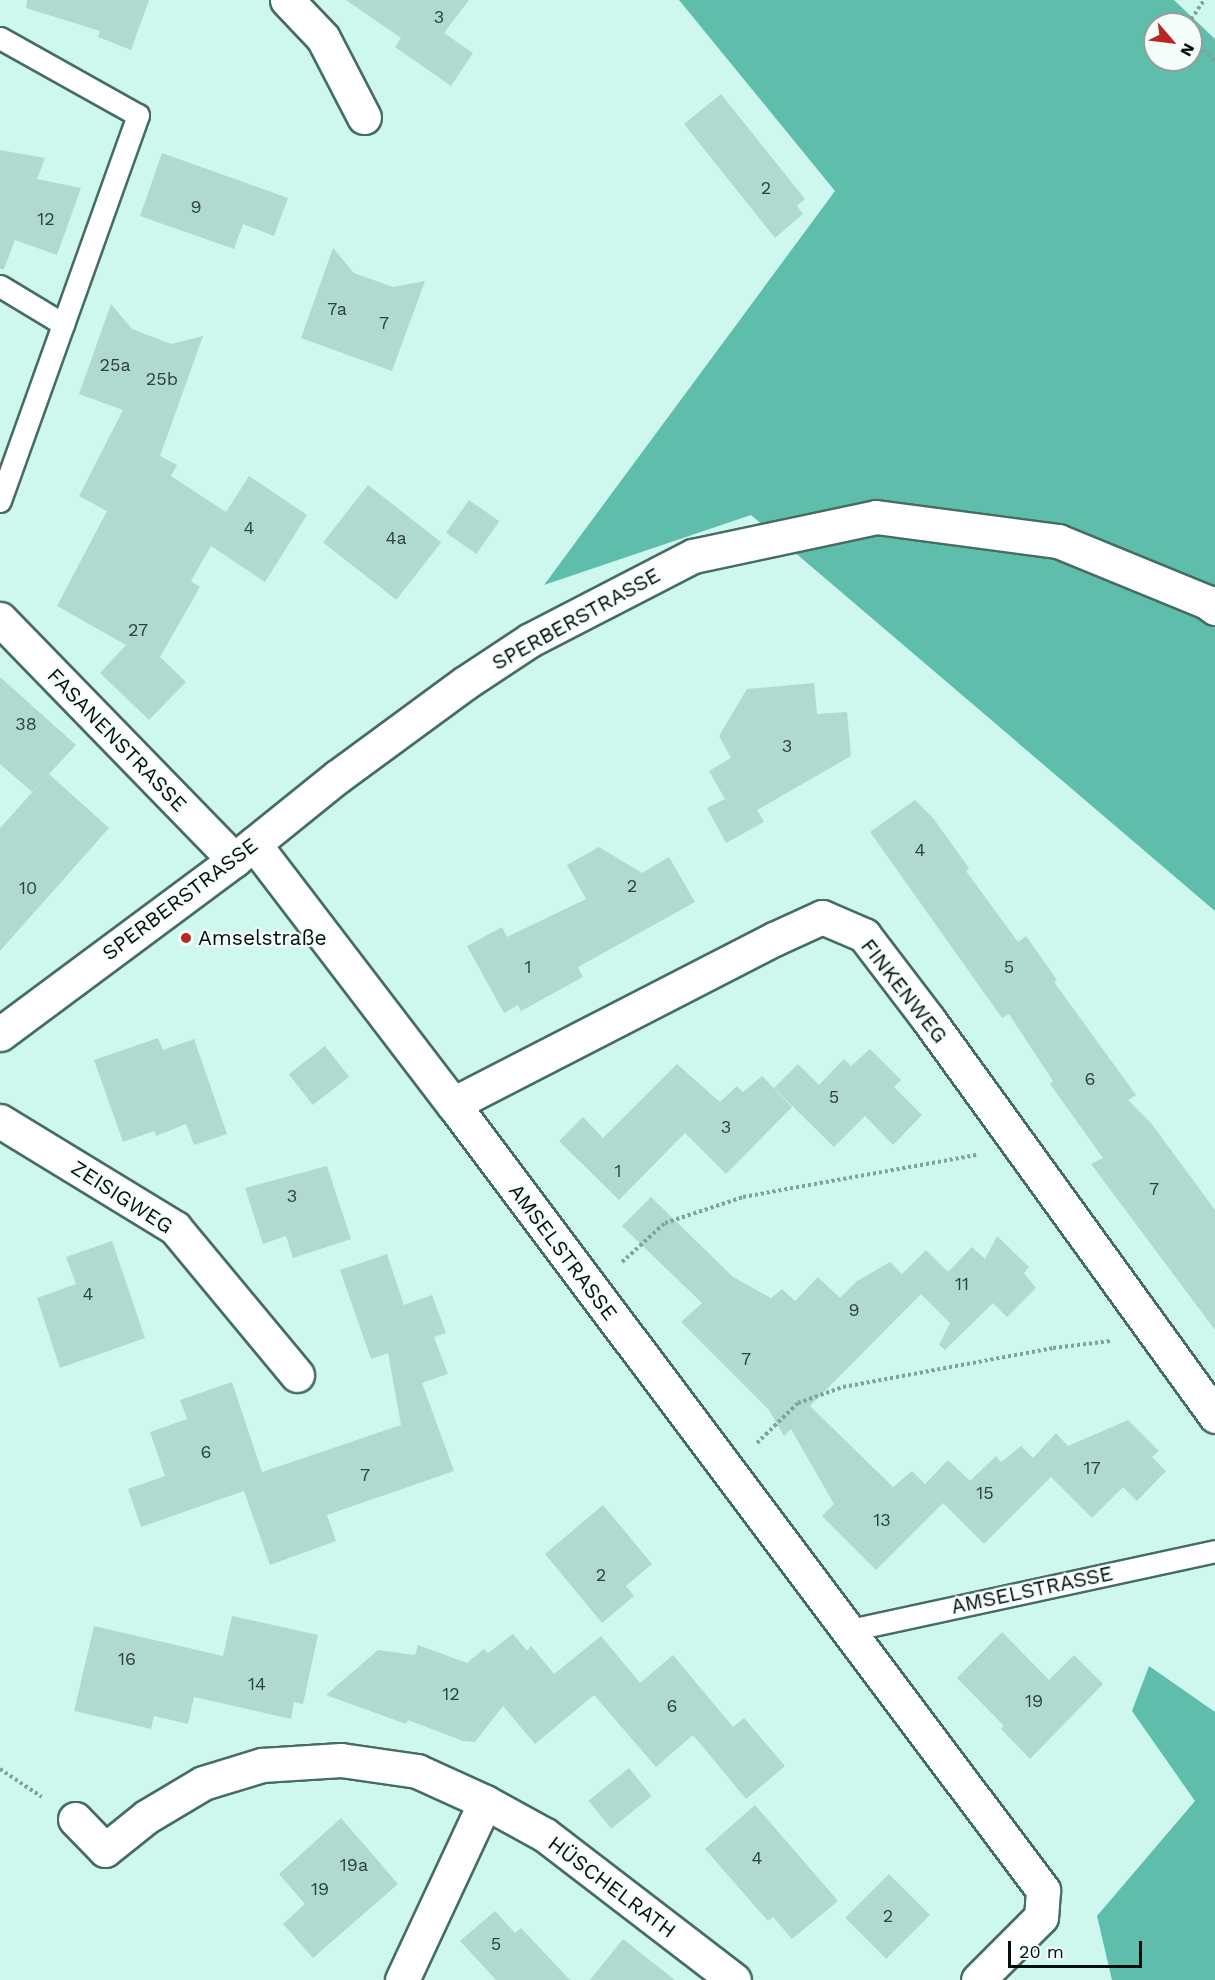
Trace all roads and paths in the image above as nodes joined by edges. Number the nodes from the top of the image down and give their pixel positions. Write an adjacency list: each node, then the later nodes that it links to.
1 (287, 0): 5 (street)
2 (0, 38): 7 (lane)
3 (1203, 50): 4 (path)
4 (1215, 62)
5 (364, 117)
6 (0, 286): 7 (lane)
7 (63, 324): 8 (lane)
8 (0, 501)
9 (1215, 608): 11 (street, SPERBERSTRASSE)
10 (0, 619): 11 (street, FASANENSTRASSE)
11 (244, 852): 12 (street, SPERBERSTRASSE); 13 (street, AMSELSTRASSE)
12 (0, 1034)
13 (453, 1104): 15 (street, FINKENWEG); 16 (street, AMSELSTRASSE)
14 (0, 1120): 18 (street, ZEISIGWEG)
15 (1018, 1147): 16 (path); 17 (street, FINKENWEG)
16 (591, 1290): 20 (street, AMSELSTRASSE)
17 (1157, 1335): 19 (street, FINKENWEG); 20 (path)
18 (297, 1375)
19 (1215, 1416)
20 (729, 1470): 22 (street, AMSELSTRASSE)
21 (1215, 1551): 22 (lane, AMSELSTRASSE)
22 (850, 1630): 28 (street, AMSELSTRASSE)
23 (0, 1769): 25 (path)
24 (485, 1802): 25 (street, HÜSCHELRATH); 26 (street); 27 (street, HÜSCHELRATH)
25 (75, 1819)
26 (402, 1980)
27 (734, 1980)
28 (978, 1980)

